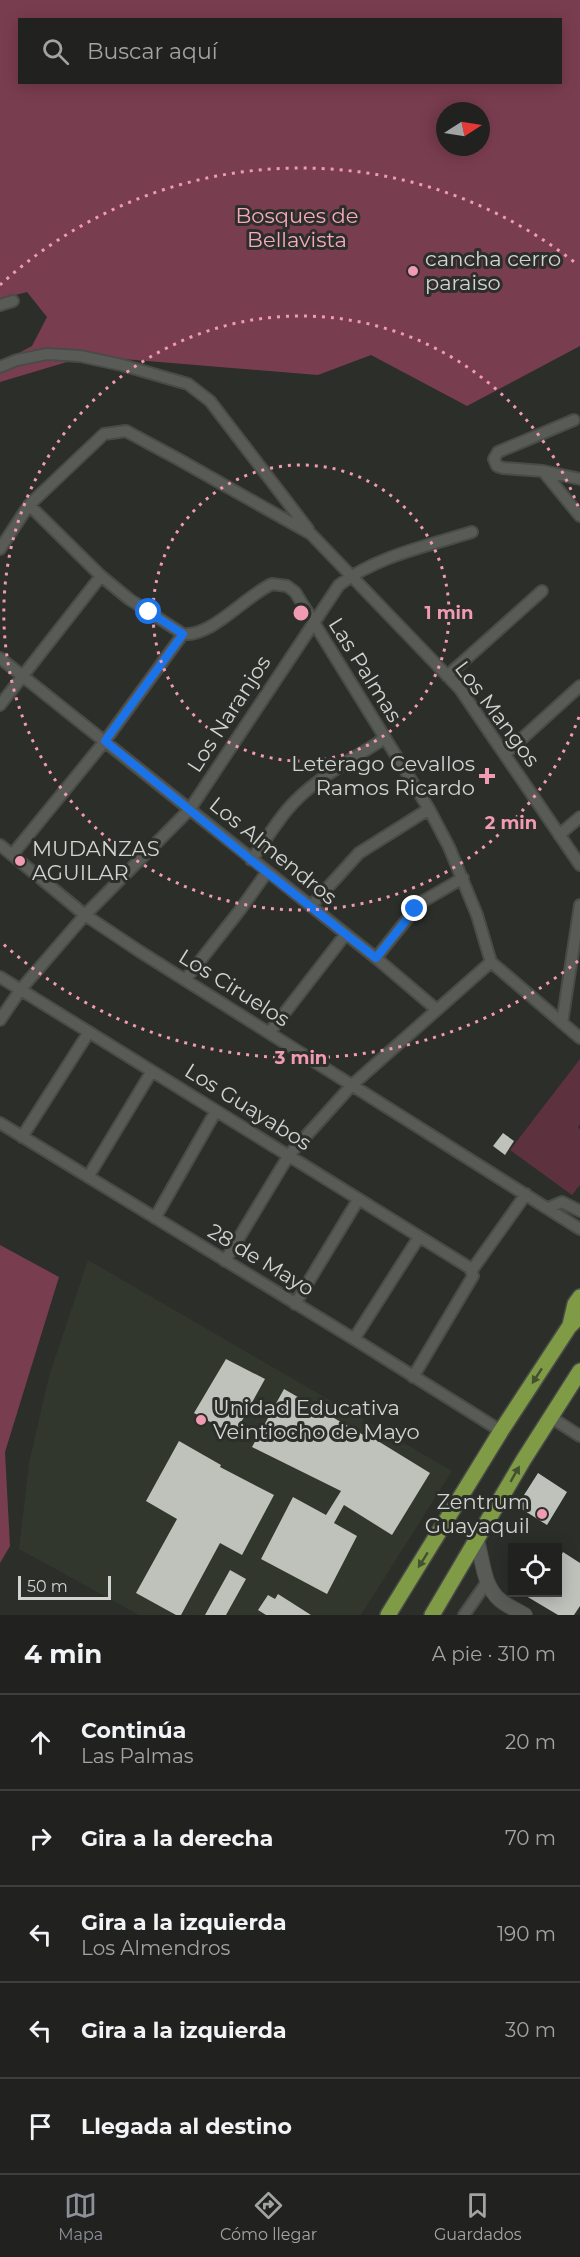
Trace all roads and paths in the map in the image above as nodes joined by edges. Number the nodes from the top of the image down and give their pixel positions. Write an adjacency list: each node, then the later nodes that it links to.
1 (13, 300): 2 (street)
2 (0, 305)
3 (0, 367): 10 (street)
4 (574, 420): 5 (street)
5 (543, 471): 6 (street); 8 (street)
6 (580, 479)
7 (29, 505): 10 (street, Los Mangos); 11 (street); 12 (street)
8 (580, 516)
9 (472, 532): 13 (street, Los Naranjos)
10 (311, 534): 13 (street, Los Mangos)
11 (0, 549)
12 (101, 576): 16 (street); 18 (street)
13 (351, 576): 15 (street, Los Naranjos); 19 (street, Los Mangos)
14 (542, 591): 19 (street)
15 (313, 622): 16 (street, Las Palmas); 22 (street, Las Palmas); 25 (street, Los Naranjos)
16 (183, 634): 23 (street)
17 (0, 658): 18 (street, Los Almendros)
18 (23, 675): 21 (street); 23 (street, Los Almendros)
19 (447, 676): 24 (street, Los Mangos)
20 (580, 686): 24 (street)
21 (0, 705)
22 (385, 738): 26 (street, Las Palmas); 31 (street)
23 (105, 741): 25 (street, Los Almendros); 30 (street)
24 (505, 754): 28 (street, Los Mangos)
25 (190, 809): 31 (street, Los Almendros); 37 (street, Los Naranjos)
26 (429, 809): 34 (street, Las Palmas); 36 (street)
27 (580, 817): 28 (street)
28 (559, 835): 32 (street, Los Mangos)
29 (0, 845): 30 (street, Los Ciruelos)
30 (12, 855): 37 (street, Los Ciruelos)
31 (251, 860): 33 (street, Los Almendros)
32 (580, 865)
33 (267, 872): 36 (street, Los Almendros); 42 (street)
34 (464, 878): 39 (street); 40 (street, Las Palmas)
35 (580, 905): 46 (street)
36 (311, 906): 38 (street, Los Almendros)
37 (85, 915): 42 (street, Los Ciruelos); 43 (street, Los Naranjos)
38 (345, 935): 39 (street, Los Almendros); 48 (street)
39 (376, 958): 44 (street, Los Almendros)
40 (491, 962): 44 (street); 46 (street)
41 (0, 977): 43 (street, Los Guayabos)
42 (185, 980): 48 (street, Los Ciruelos)
43 (21, 989): 45 (street, Los Naranjos); 47 (street, Los Guayabos)
44 (436, 1009): 51 (street)
45 (0, 1020)
46 (562, 1023): 49 (street)
47 (89, 1032): 50 (street, Los Guayabos); 54 (street)
48 (270, 1033): 51 (street, Los Ciruelos)
49 (580, 1038)
50 (152, 1071): 52 (street, Los Guayabos); 56 (street)
51 (352, 1085): 55 (street); 57 (street, Los Ciruelos)
52 (216, 1111): 55 (street, Los Guayabos); 61 (street)
53 (0, 1123): 54 (street, 28 de Mayo)
54 (22, 1137): 56 (street, 28 de Mayo)
55 (290, 1155): 58 (street, Los Guayabos); 64 (street)
56 (88, 1177): 61 (street, 28 de Mayo)
57 (526, 1194): 59 (street, Los Ciruelos); 65 (street)
58 (358, 1200): 63 (street, Los Guayabos); 67 (street)
59 (548, 1208): 60 (street); 62 (street, Los Ciruelos)
60 (580, 1210)
61 (155, 1218): 64 (street, 28 de Mayo)
62 (580, 1229)
63 (418, 1237): 65 (street, Los Guayabos); 70 (street)
64 (225, 1261): 67 (street, 28 de Mayo)
65 (473, 1271): 72 (street)
66 (580, 1297): 69 (main road)
67 (295, 1304): 70 (street, 28 de Mayo)
68 (580, 1316): 69 (main road)
69 (569, 1327): 74 (main road, one-way to 74)
70 (354, 1339): 72 (street, 28 de Mayo)
71 (580, 1371): 73 (main road)
72 (413, 1377): 74 (street, 28 de Mayo)
73 (552, 1418): 75 (street); 76 (main road, one-way to 73)
74 (501, 1431): 78 (main road, one-way to 78)
75 (580, 1436)
76 (477, 1541): 77 (street); 79 (main road)
77 (486, 1582): 80 (street); 81 (street)
78 (388, 1615)
79 (432, 1615)
80 (464, 1615)
81 (525, 1615)

